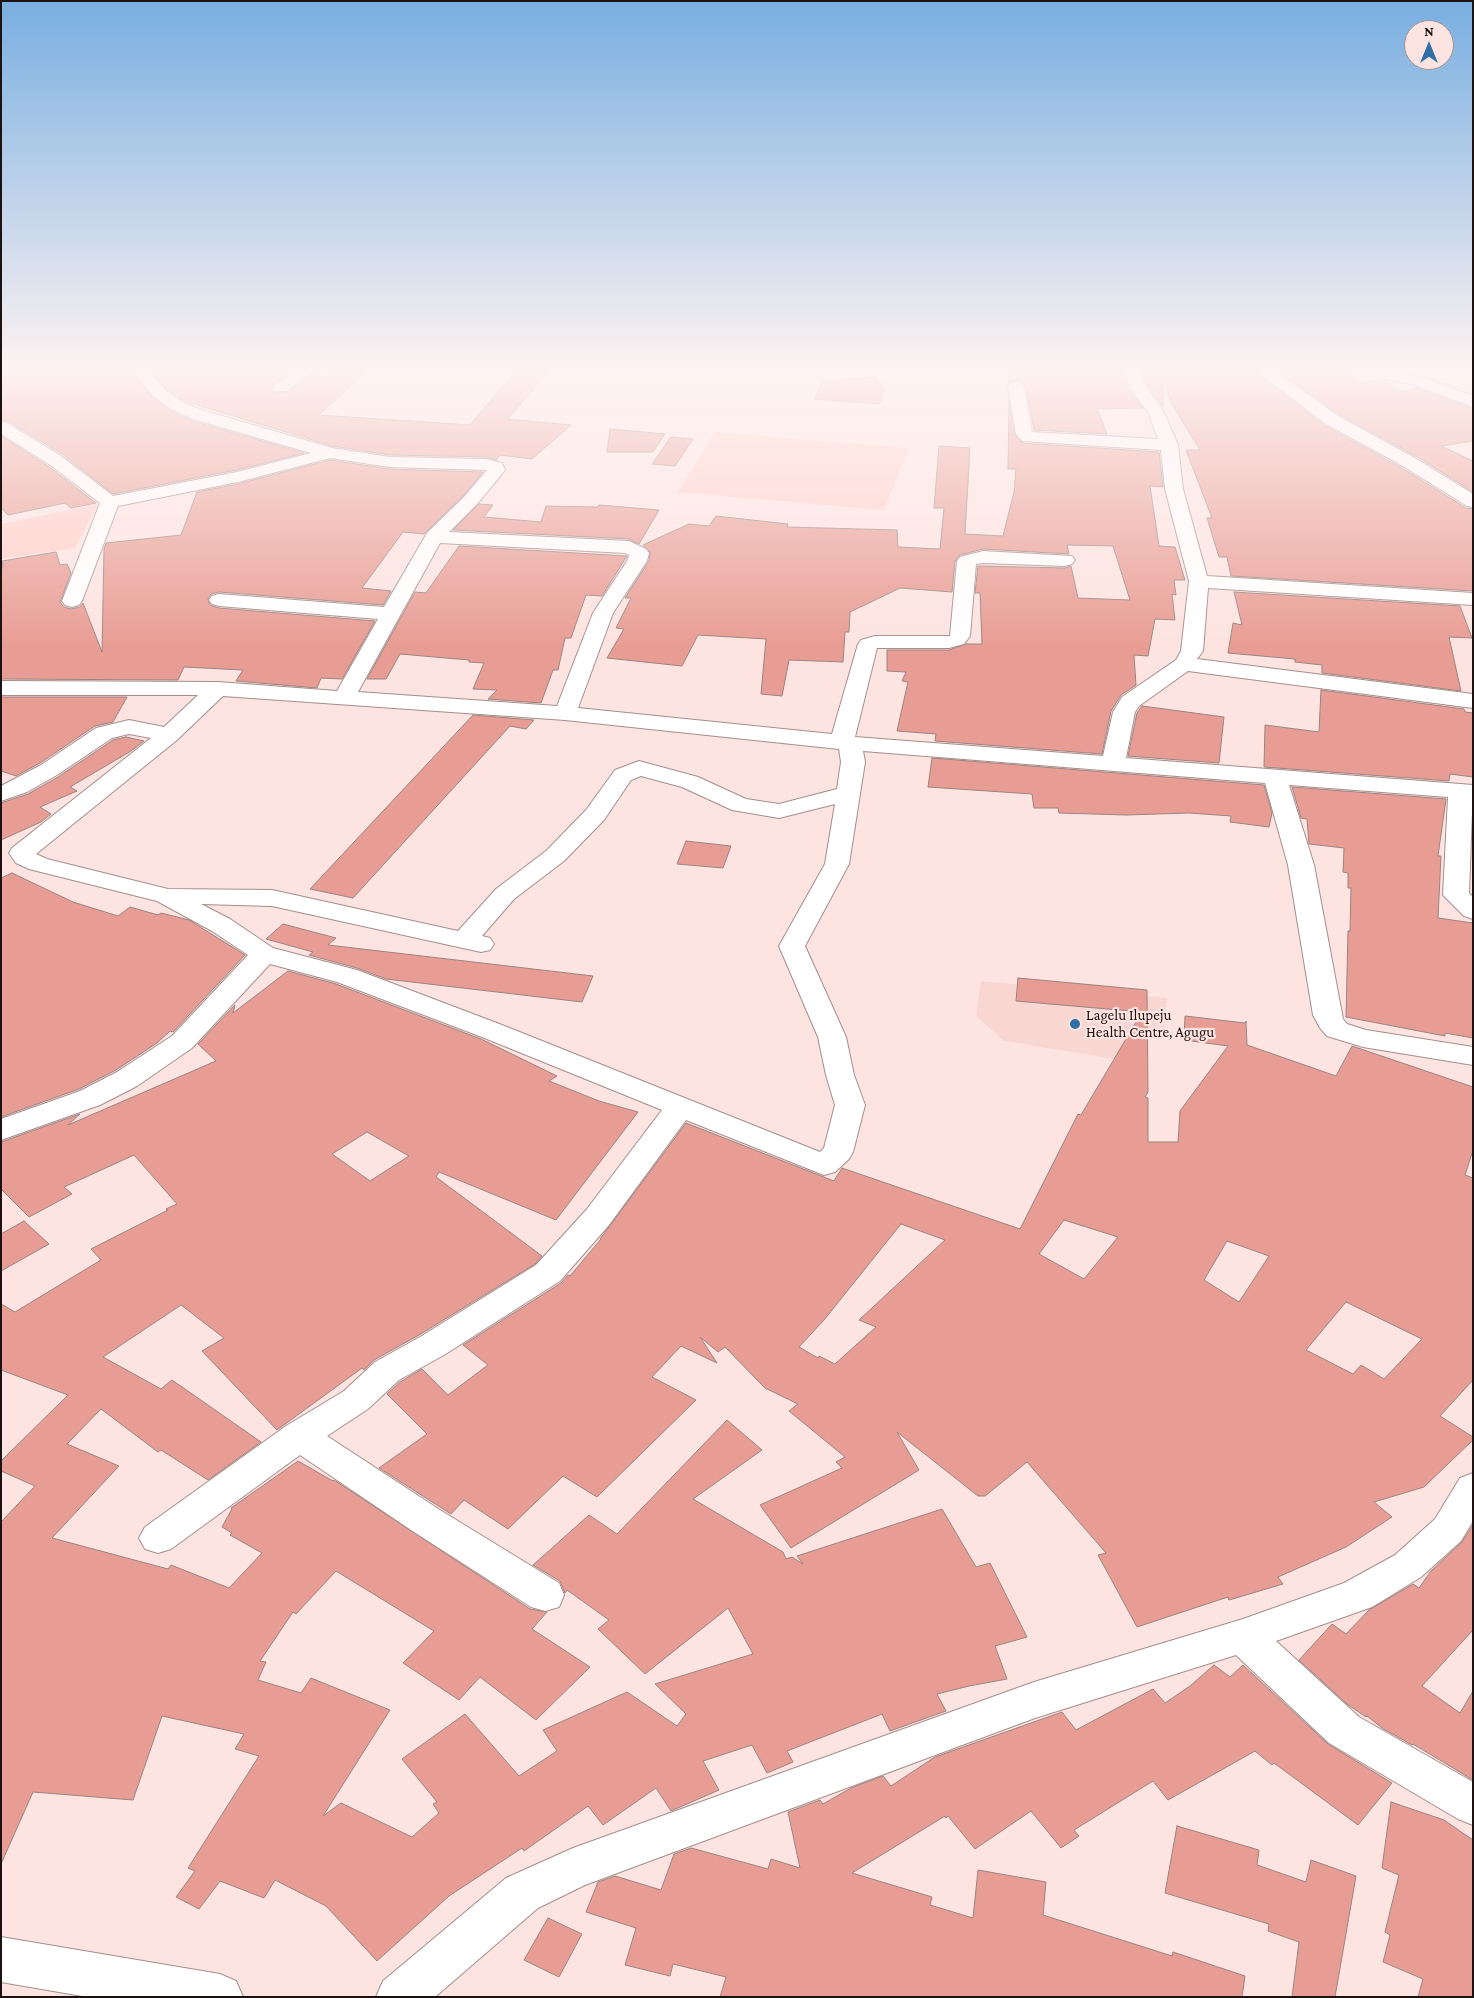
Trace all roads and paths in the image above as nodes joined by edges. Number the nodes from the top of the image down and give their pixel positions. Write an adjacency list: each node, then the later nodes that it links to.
1 (57, 461): 6 (street)
2 (297, 461): 6 (street)
3 (385, 461): 8 (street)
4 (1171, 461): 10 (street)
5 (1408, 461): 7 (street)
6 (110, 502): 13 (street)
7 (1473, 502)
8 (434, 537): 14 (street); 20 (street)
9 (1065, 560): 22 (street)
10 (1199, 582): 11 (street); 15 (street)
11 (1473, 599)
12 (219, 600): 14 (street)
13 (72, 602)
14 (390, 614): 18 (street)
15 (1184, 664): 19 (street); 23 (street)
16 (1, 688): 17 (street)
17 (218, 689): 18 (street); 21 (street)
18 (344, 698): 20 (street)
19 (1473, 701)
20 (565, 713): 22 (street)
21 (169, 735): 27 (street); 28 (street)
22 (846, 742): 23 (street); 26 (street)
23 (1113, 765): 24 (street)
24 (1275, 776): 25 (street); 31 (street)
25 (1466, 792): 29 (street)
26 (848, 793): 28 (street); 32 (street)
27 (1, 794)
28 (166, 896): 30 (street)
29 (1473, 911)
30 (264, 954): 32 (street); 33 (street)
31 (1473, 1056)
32 (680, 1107): 34 (street)
33 (1, 1130)
34 (299, 1436): 36 (street); 37 (street)
35 (1473, 1488): 38 (street)
36 (158, 1538)
37 (545, 1595)
38 (1243, 1636): 39 (street); 42 (street)
39 (1473, 1805)
40 (1, 1959): 41 (street)
41 (220, 1997)
42 (399, 1997)

